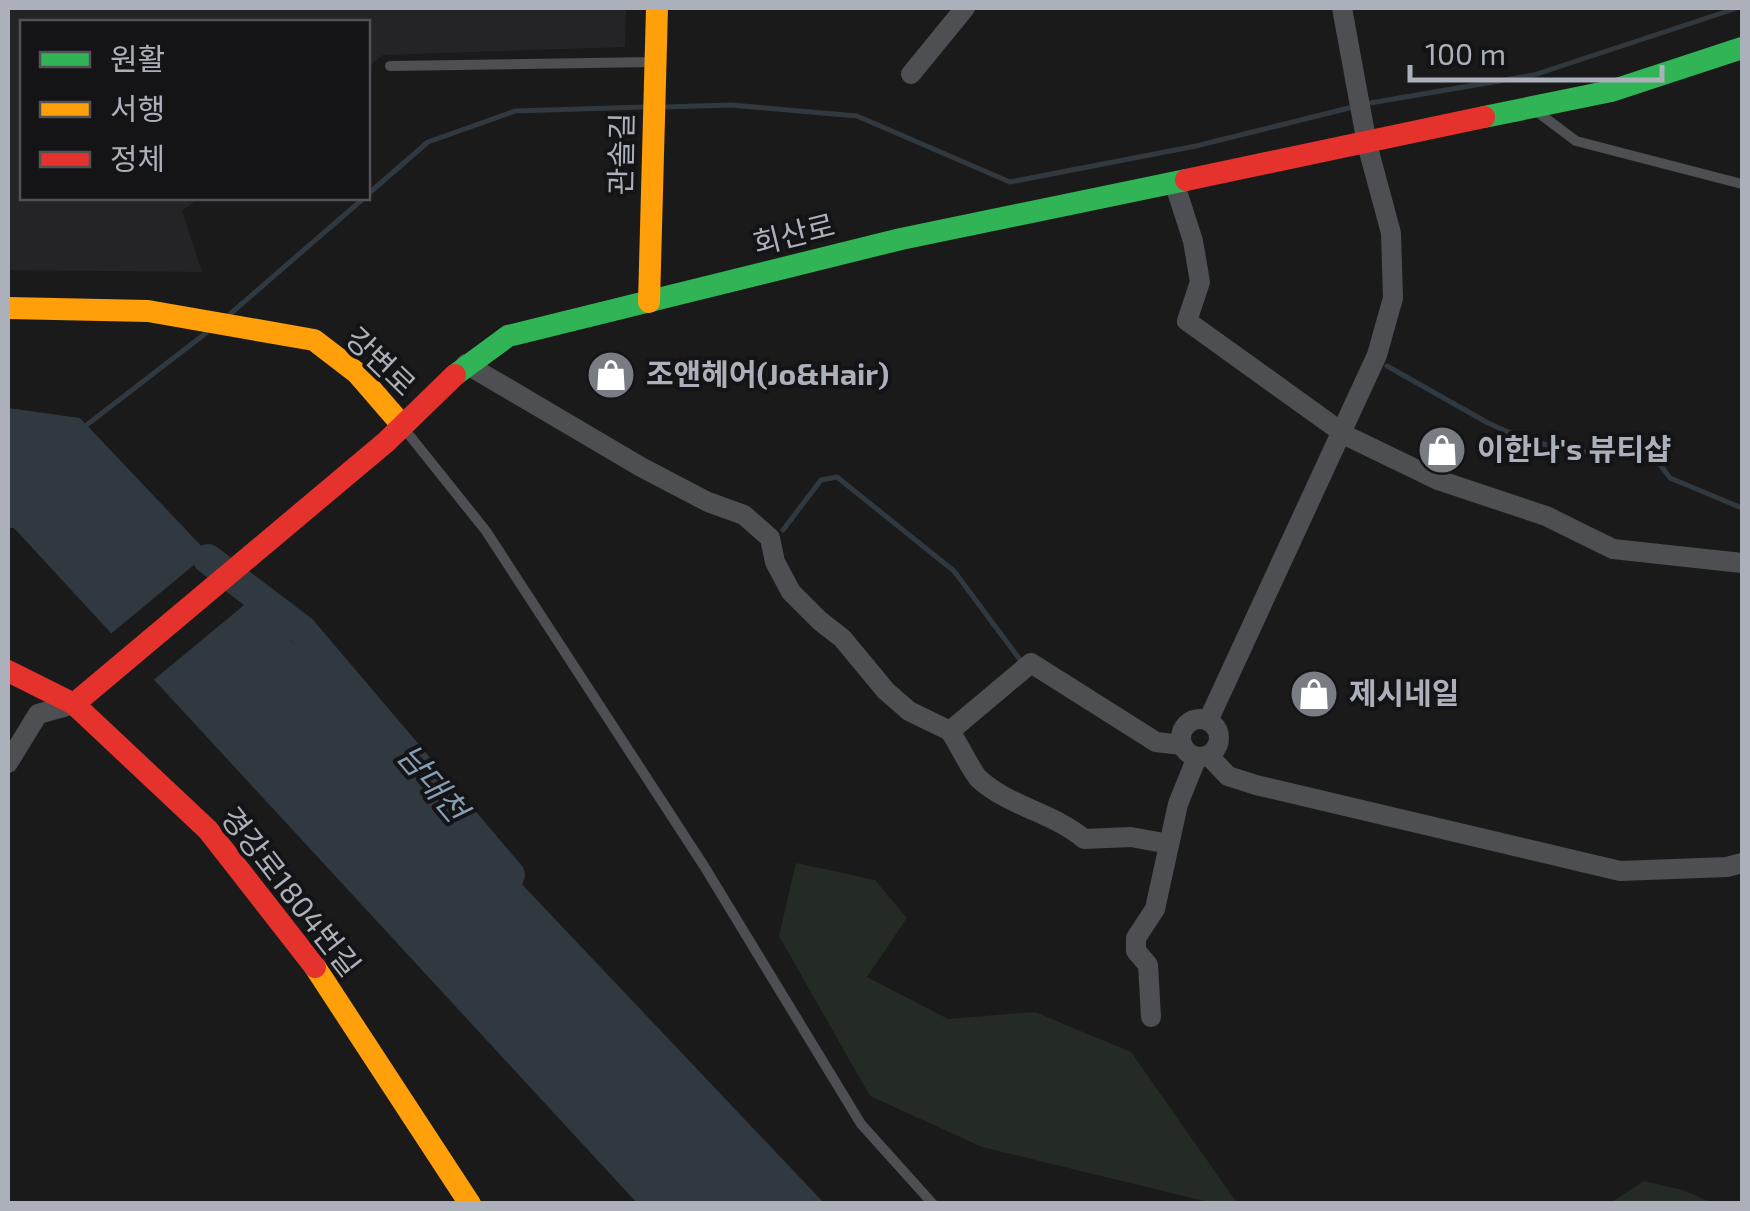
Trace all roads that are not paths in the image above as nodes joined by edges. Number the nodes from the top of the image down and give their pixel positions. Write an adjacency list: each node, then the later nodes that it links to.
1 (657, 8): 5 (street, 관솔길)
2 (966, 8): 7 (street)
3 (1342, 8): 9 (street)
4 (1742, 48): 8 (street, 회산로)
5 (654, 62): 6 (lane); 12 (street, 관솔길)
6 (390, 66)
7 (911, 74)
8 (1531, 108): 9 (street, 회산로); 11 (lane)
9 (1367, 144): 10 (street, 회산로); 15 (street)
10 (1174, 182): 12 (street, 회산로); 15 (street)
11 (1742, 184)
12 (650, 302): 14 (street, 회산로)
13 (8, 308): 16 (street, 강변로)
14 (466, 364): 16 (street, 회산로); 21 (street)
15 (1340, 430): 17 (street); 20 (street)
16 (394, 434): 19 (street, 회산로); 28 (lane)
17 (1742, 563)
18 (8, 671): 19 (street, 경강로1804번길)
19 (74, 704): 23 (street, 회산로); 27 (street, 경강로1804번길)
20 (1208, 722): 22 (street); 22 (street)
21 (950, 731): 22 (street); 24 (street)
22 (1196, 753): 24 (street); 25 (street)
23 (8, 764)
24 (1169, 844): 26 (street)
25 (1742, 863)
26 (1150, 1018)
27 (470, 1204)
28 (933, 1204)

